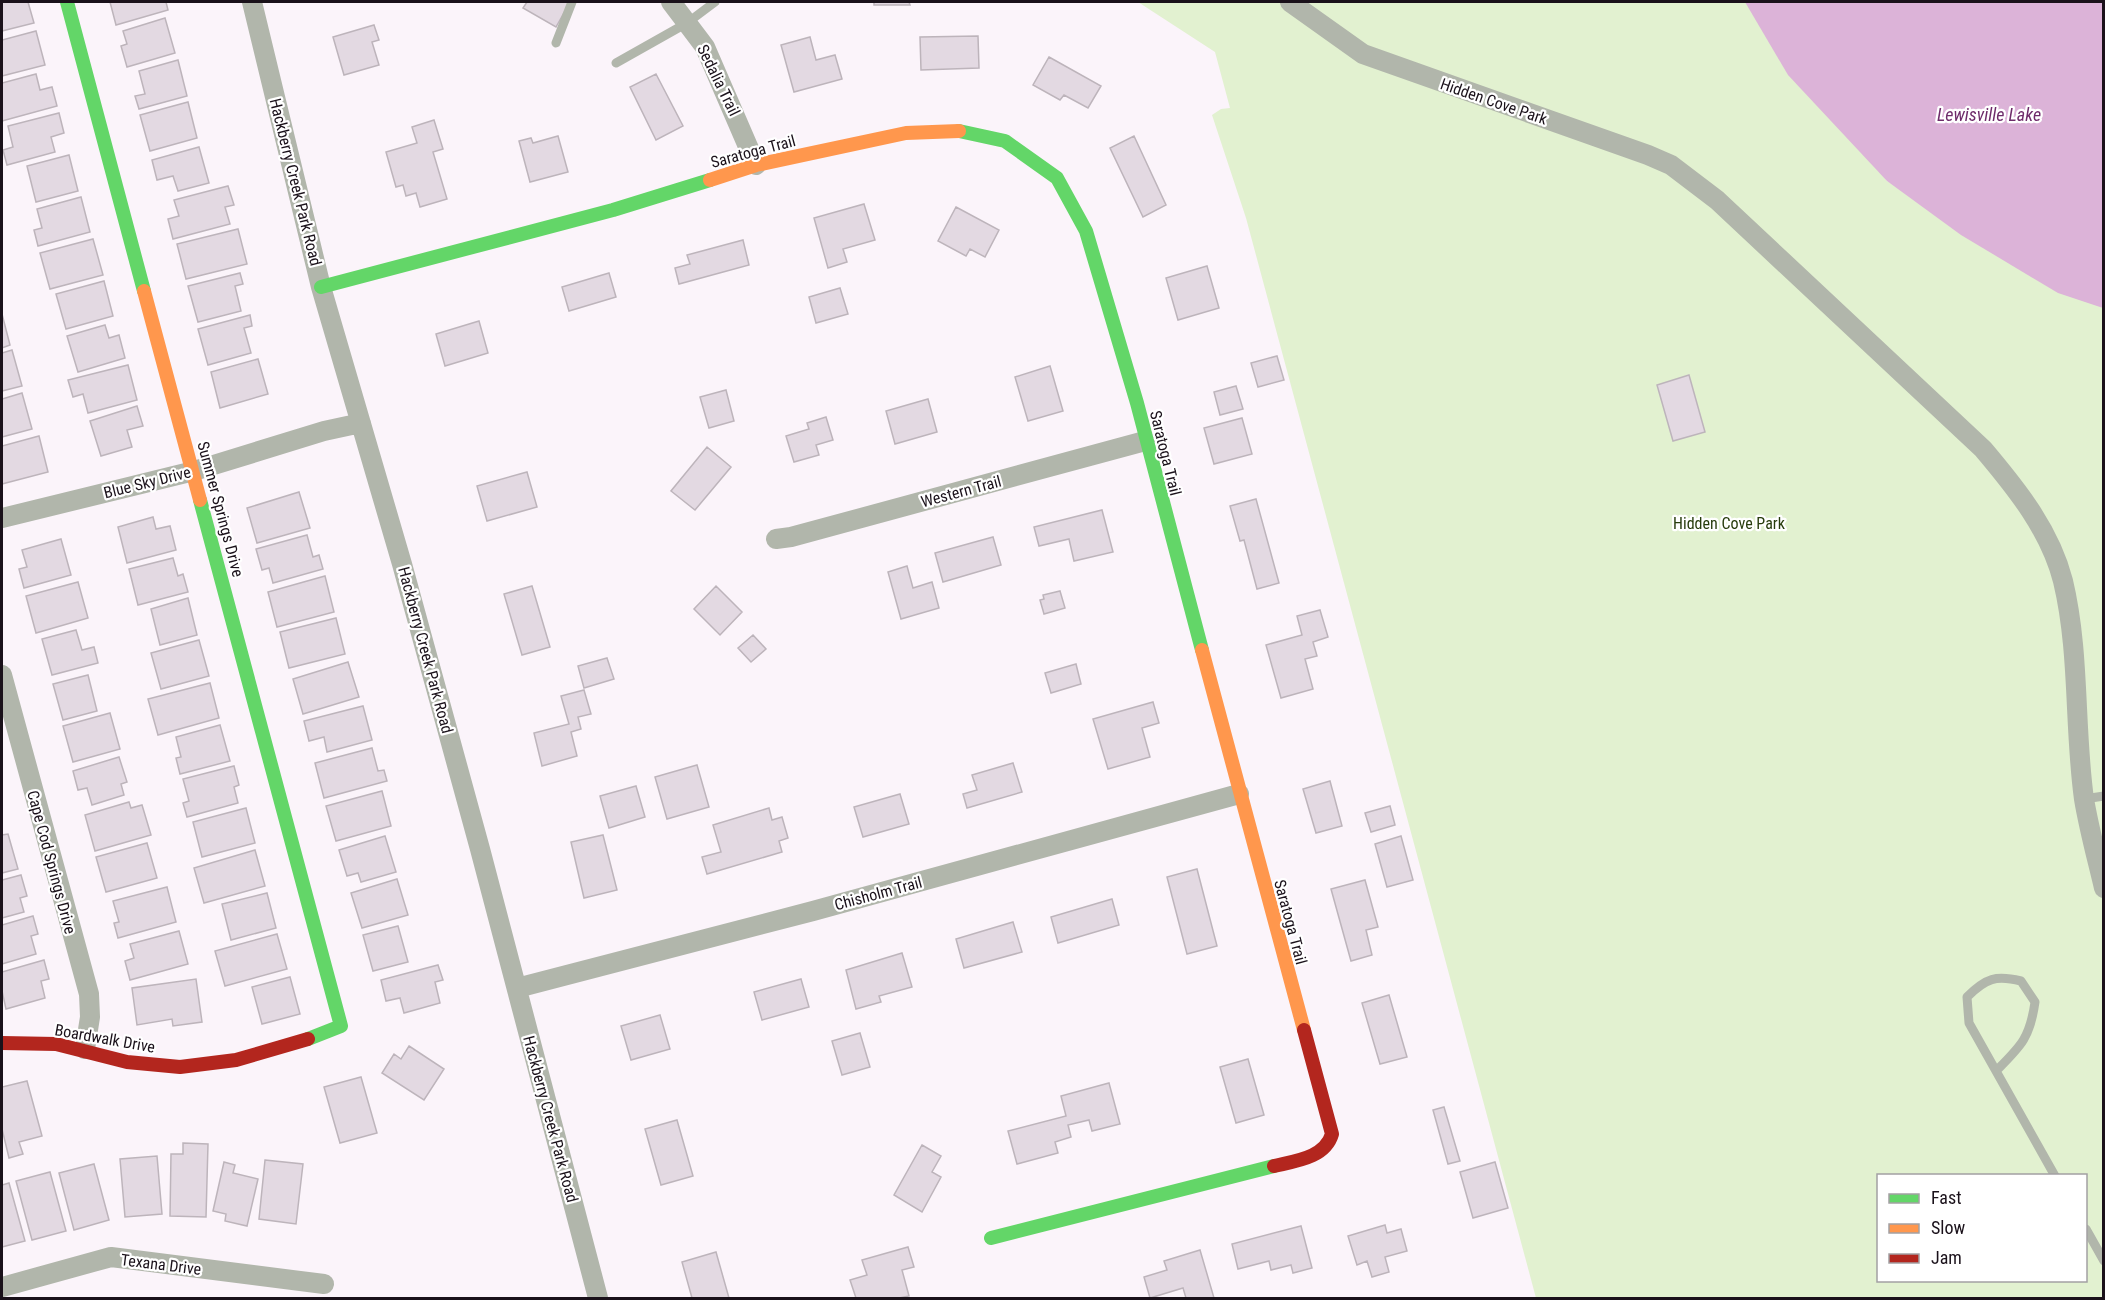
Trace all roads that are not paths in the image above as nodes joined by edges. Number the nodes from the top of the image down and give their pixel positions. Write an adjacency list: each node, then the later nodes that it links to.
1 (67, 2): 14 (street, Summer Springs Drive)
2 (252, 2): 11 (street, Hackberry Creek Park Road)
3 (572, 2): 8 (lane)
4 (671, 2): 7 (street, Sedalia Trail)
5 (715, 2): 7 (lane)
6 (1290, 2): 19 (street, Hidden Cove Park)
7 (687, 23): 9 (lane); 10 (street, Sedalia Trail)
8 (556, 44)
9 (616, 63)
10 (756, 165): 11 (street, Saratoga Trail); 13 (street, Saratoga Trail)
11 (321, 286): 12 (street, Hackberry Creek Park Road)
12 (361, 423): 14 (street, Blue Sky Drive); 21 (street, Hackberry Creek Park Road)
13 (1145, 441): 16 (street, Western Trail); 18 (street, Saratoga Trail)
14 (194, 471): 15 (street, Blue Sky Drive); 22 (street, Summer Springs Drive)
15 (2, 518)
16 (776, 539)
17 (2, 675): 24 (street, Cape Cod Springs Drive)
18 (1239, 794): 21 (street, Chisholm Trail); 28 (street, Saratoga Trail)
19 (2094, 798): 20 (street, Hidden Cove Park)
20 (2103, 888)
21 (516, 988): 32 (street, Hackberry Creek Park Road)
22 (341, 1026): 24 (street, Boardwalk Drive)
23 (2, 1043): 24 (street, Boardwalk Drive)
24 (85, 1049)
25 (1996, 1071): 25 (lane); 26 (lane)
26 (2054, 1174)
27 (2087, 1233): 29 (lane)
28 (991, 1238)
29 (2103, 1261)
30 (324, 1284): 31 (street, Texana Drive)
31 (2, 1287)
32 (598, 1299)

